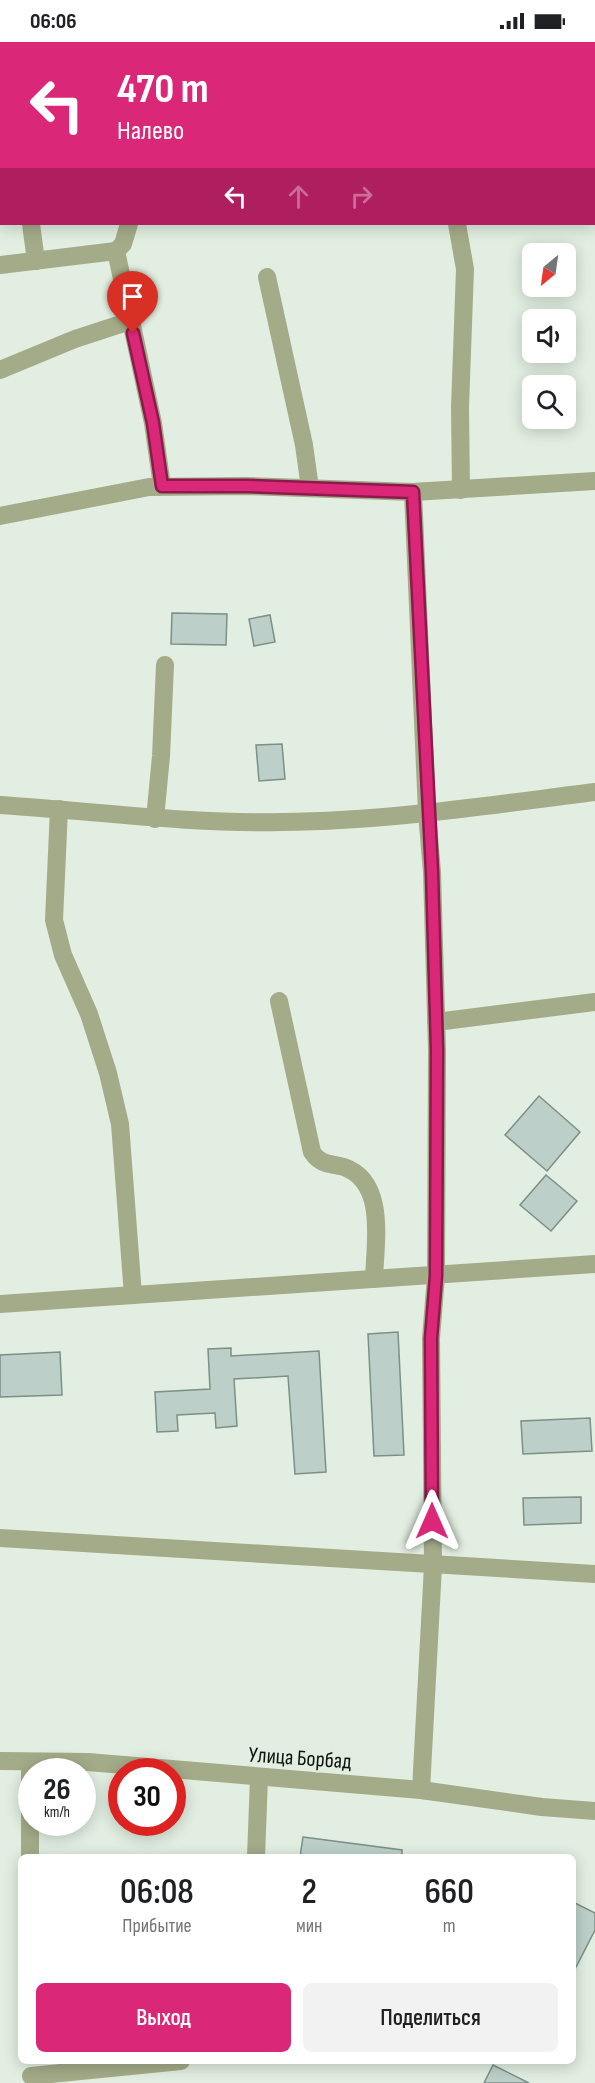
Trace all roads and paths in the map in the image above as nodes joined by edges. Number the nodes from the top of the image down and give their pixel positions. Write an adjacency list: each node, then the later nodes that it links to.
1 (31, 225): 5 (street)
2 (129, 225): 4 (street)
3 (457, 225): 13 (street)
4 (116, 251): 5 (street); 8 (street)
5 (36, 261): 6 (street)
6 (0, 265)
7 (267, 277): 12 (street)
8 (130, 321): 9 (street); 11 (street)
9 (0, 370)
10 (595, 481): 13 (street)
11 (162, 486): 12 (street); 15 (street)
12 (310, 488): 14 (street)
13 (461, 490): 14 (street)
14 (413, 492): 20 (street)
15 (0, 516)
16 (165, 665): 21 (street)
17 (595, 792): 20 (street)
18 (0, 804): 19 (street)
19 (59, 809): 21 (street); 28 (street)
20 (427, 813): 21 (street); 24 (street)
21 (155, 819)
22 (279, 1001): 27 (street)
23 (595, 1002): 24 (street)
24 (436, 1022): 26 (street)
25 (595, 1264): 26 (street)
26 (436, 1276): 27 (street); 31 (street)
27 (374, 1280): 28 (street)
28 (133, 1295): 29 (street)
29 (0, 1304)
30 (0, 1538): 31 (street)
31 (433, 1566): 32 (street); 37 (street)
32 (595, 1574)
33 (0, 1761): 34 (street, Улица Борбад)
34 (18, 1762)
35 (96, 1763): 36 (street, Улица Борбад)
36 (259, 1778): 37 (street, Улица Борбад); 41 (street)
37 (421, 1790): 38 (street, Улица Борбад)
38 (595, 1811)
39 (30, 1836): 40 (street)
40 (30, 1854)
41 (256, 1854)
42 (165, 2064): 44 (street)
43 (31, 2073): 44 (street)
44 (103, 2076)

